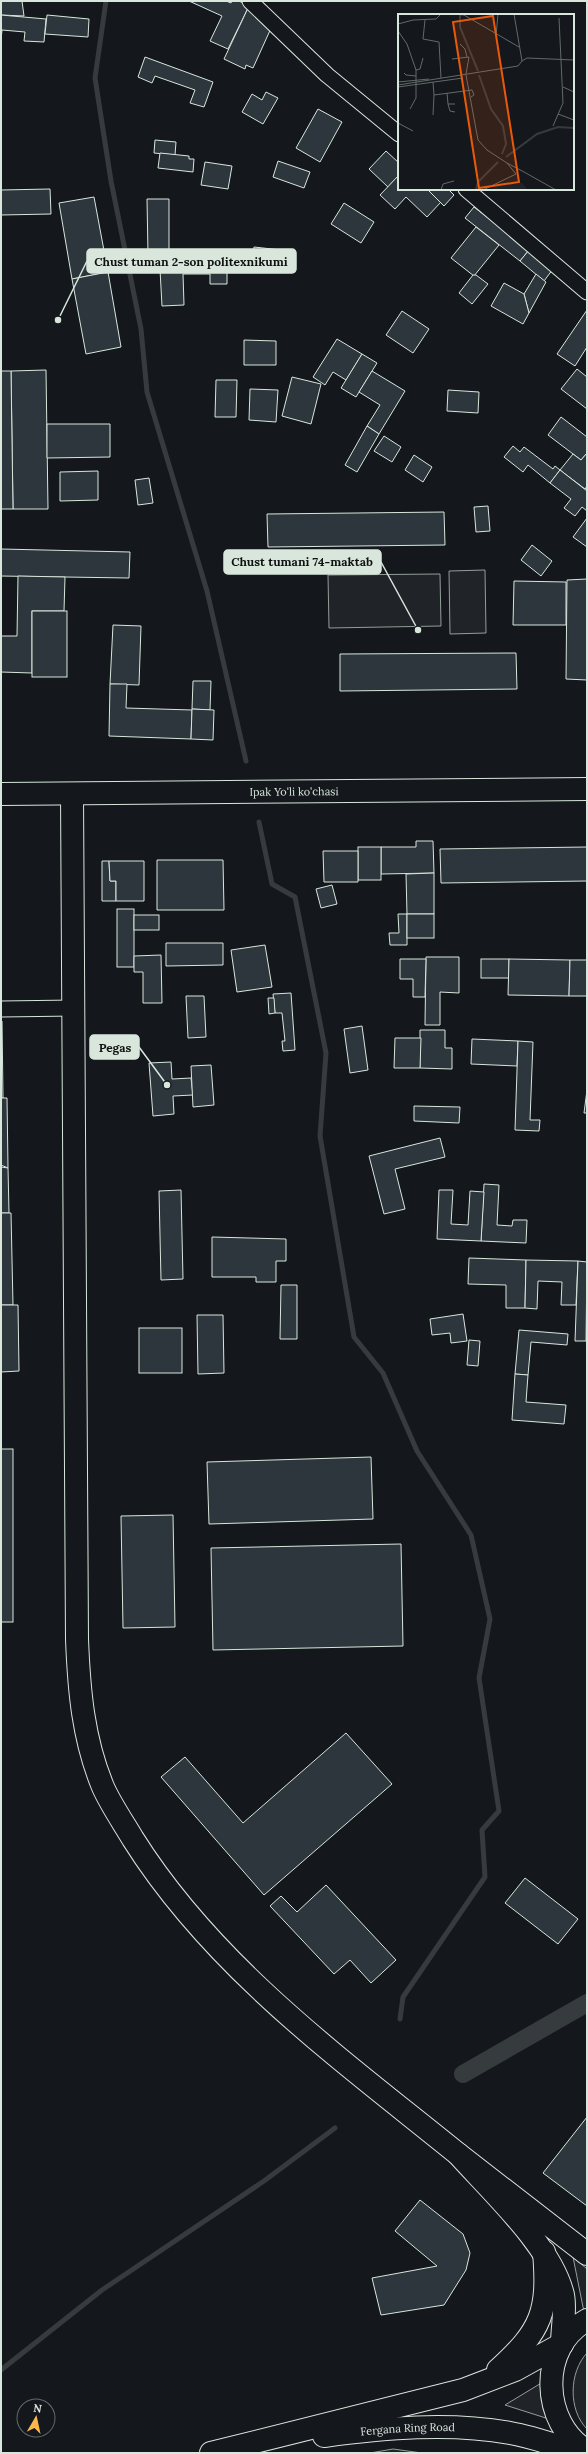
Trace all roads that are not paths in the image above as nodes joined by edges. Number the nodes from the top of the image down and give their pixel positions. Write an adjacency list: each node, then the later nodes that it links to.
1 (250, 1): 2 (street)
2 (398, 133)
3 (467, 190): 4 (street)
4 (587, 292)
5 (587, 789): 7 (main road, Ipak Yo'li ko'chasi)
6 (1, 794): 7 (main road, Ipak Yo'li ko'chasi)
7 (72, 794): 8 (main road)
8 (74, 1008): 9 (street); 10 (main road)
9 (1, 1009)
10 (458, 2154): 11 (main road); 12 (main road)
11 (544, 2252): 14 (main road); 15 (main road)
12 (587, 2254)
13 (587, 2320): 14 (main road, Fergana Ring Road)
14 (562, 2344): 15 (main road, Fergana Ring Road); 17 (main road, Fergana Ring Road)
15 (463, 2390): 16 (main road, Fergana Ring Road)
16 (234, 2448): 18 (main road, Fergana Ring Road); 19 (main road, Fergana Ring Road)
17 (587, 2451)
18 (211, 2453)
19 (580, 2453)

